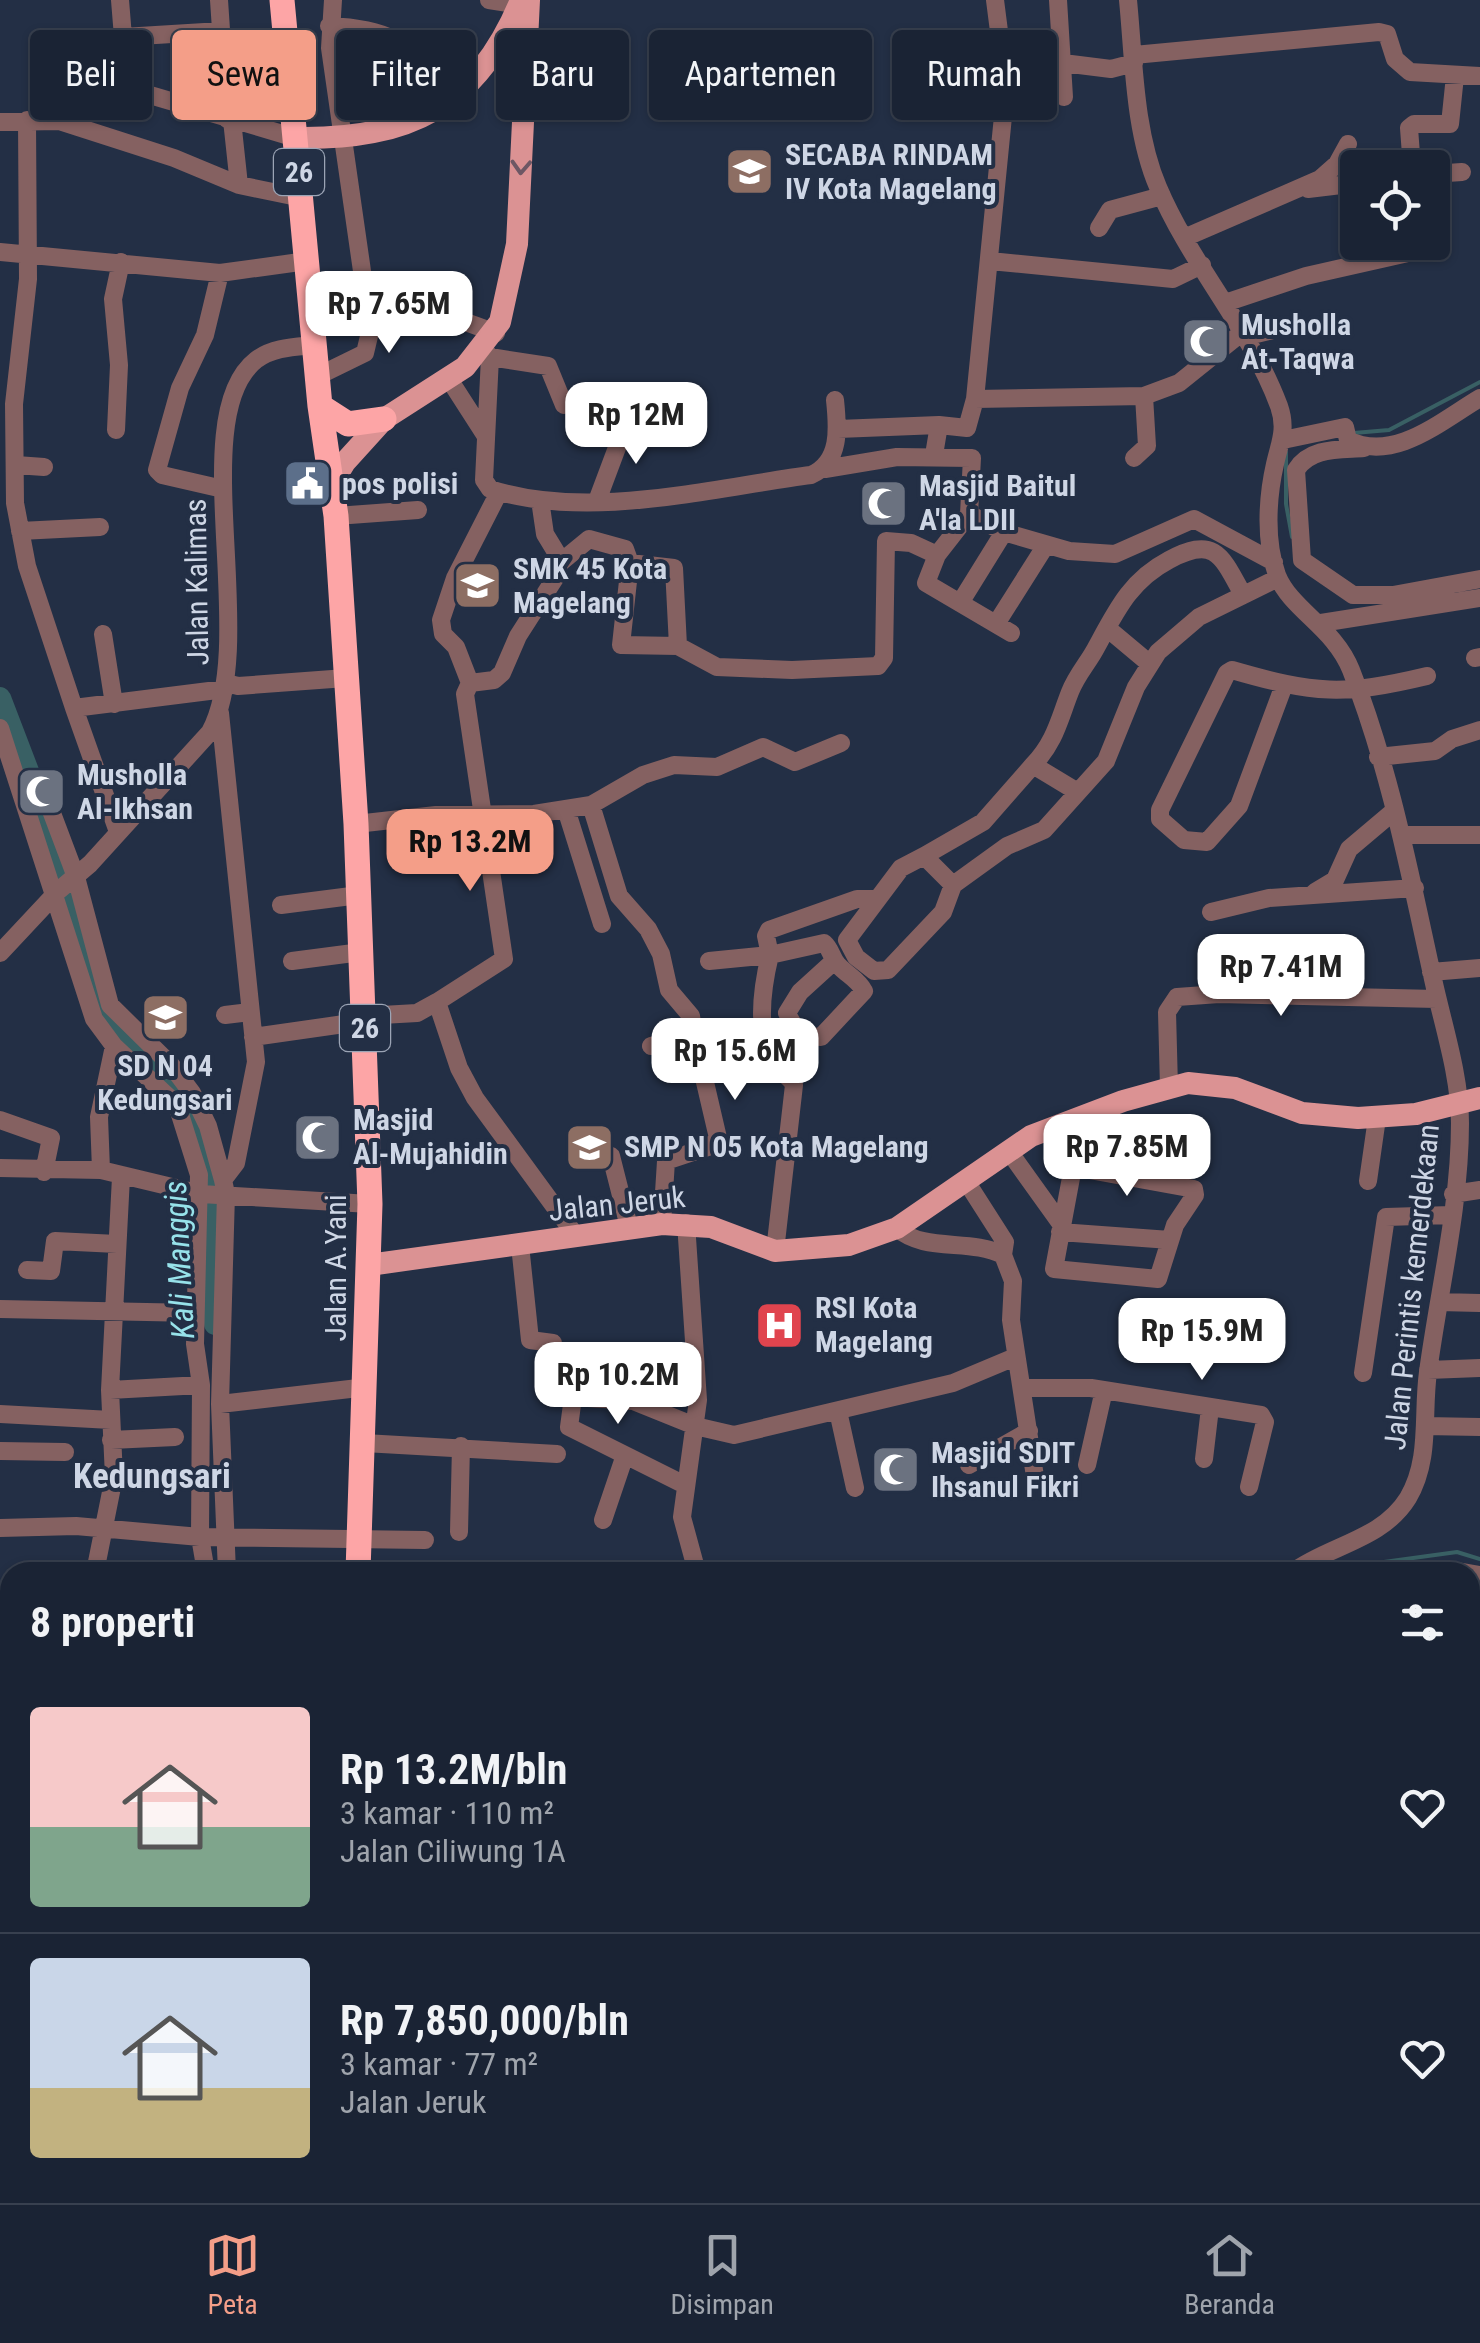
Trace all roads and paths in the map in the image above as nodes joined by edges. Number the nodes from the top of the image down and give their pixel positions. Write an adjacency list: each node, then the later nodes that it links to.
1 (120, 0): 11 (street)
2 (219, 0): 12 (street)
3 (282, 0): 29 (highway, 26)
4 (332, 0): 10 (street)
5 (489, 0): 9 (street)
6 (995, 0): 45 (street)
7 (1058, 0): 18 (street)
8 (1128, 0): 17 (street)
9 (523, 2): 14 (main road); 15 (main road)
10 (329, 26): 13 (street); 30 (street)
11 (122, 30)
12 (221, 30)
13 (376, 30)
14 (509, 30)
15 (523, 30)
16 (496, 56): 19 (main road)
17 (1134, 59): 18 (street); 20 (street); 38 (street)
18 (1063, 63): 22 (street)
19 (476, 75)
20 (1456, 76): 21 (street); 32 (street)
21 (1480, 76)
22 (1064, 97)
23 (27, 120): 27 (street); 28 (street); 43 (street)
24 (230, 120): 29 (street); 35 (street)
25 (413, 120): 30 (main road)
26 (522, 120): 55 (main road, one-way to 55)
27 (58, 121): 35 (street)
28 (0, 122)
29 (296, 138): 30 (main road); 39 (highway, 26)
30 (344, 139): 50 (street)
31 (1348, 144): 37 (street)
32 (1411, 150)
33 (1462, 172): 34 (street)
34 (1450, 173)
35 (239, 184): 39 (street)
36 (1340, 185): 37 (street)
37 (1296, 191): 41 (street)
38 (1162, 196): 40 (street); 41 (street)
39 (302, 198): 47 (highway, 26)
40 (1099, 228)
41 (1184, 238): 48 (street)
42 (0, 252): 43 (street)
43 (28, 252): 46 (street); 71 (street)
44 (1377, 260): 51 (street)
45 (990, 261): 48 (street); 60 (street)
46 (121, 262): 49 (street); 68 (street)
47 (307, 262): 49 (street); 54 (highway, 26)
48 (1202, 266): 51 (street)
49 (220, 274): 79 (street)
50 (364, 285): 55 (street); 56 (street)
51 (1225, 303): 53 (street)
52 (1289, 326): 53 (street)
53 (1247, 333): 58 (street); 72 (street)
54 (315, 345): 56 (highway, 26); 79 (street, Jalan Kalimas)
55 (489, 346): 57 (main road); 62 (street); 69 (street)
56 (320, 376): 63 (highway, 26)
57 (449, 379): 65 (main road); 69 (street)
58 (1144, 396): 60 (street); 74 (street)
59 (1480, 398): 70 (street)
60 (975, 399): 66 (street)
61 (835, 400): 67 (street)
62 (564, 405)
63 (320, 406): 65 (highway); 78 (highway, 26)
64 (643, 413): 82 (street)
65 (384, 419): 78 (main road)
66 (939, 425): 67 (street); 73 (street)
67 (838, 429): 77 (street)
68 (116, 430)
69 (485, 435): 80 (street)
70 (1353, 438): 72 (street); 95 (street)
71 (8, 440): 75 (street)
72 (1284, 440): 94 (street)
73 (934, 456): 77 (street); 85 (street)
74 (1134, 458)
75 (16, 464): 76 (street); 83 (street)
76 (44, 467)
77 (825, 469): 82 (street)
78 (331, 485): 86 (highway, Jalan A.Yani / 26)
79 (223, 489): 107 (street, Jalan Kalimas)
80 (499, 492): 81 (street); 106 (street)
81 (540, 500): 82 (street); 92 (street)
82 (597, 502)
83 (8, 504): 88 (street)
84 (418, 510): 86 (street)
85 (969, 514): 89 (street); 91 (street)
86 (336, 516): 105 (highway, Jalan A.Yani / 26)
87 (100, 526): 88 (street)
88 (20, 530): 111 (street)
89 (1004, 532): 90 (street); 98 (street)
90 (1046, 546): 94 (street, Jalan Perintis kemerdekaan); 98 (street)
91 (937, 555): 98 (street); 102 (street)
92 (561, 562): 93 (street); 106 (street)
93 (630, 564): 102 (street); 102 (street)
94 (1276, 570): 96 (street); 99 (street, Jalan Perintis kemerdekaan)
95 (1480, 579)
96 (1242, 593): 100 (street); 103 (street)
97 (1480, 598): 99 (street)
98 (960, 604)
99 (1321, 622): 109 (street, Jalan Perintis kemerdekaan)
100 (1106, 628): 103 (street); 117 (street)
101 (103, 634): 110 (street)
102 (678, 646)
103 (1150, 664): 118 (street)
104 (1427, 676): 109 (street)
105 (346, 678): 107 (street); 124 (highway, Jalan A.Yani / 26)
106 (470, 683): 123 (street)
107 (225, 686): 110 (street); 112 (street, Jalan Kalimas)
108 (1284, 686): 108 (street); 109 (street)
109 (1359, 692): 116 (street, Jalan Perintis kemerdekaan)
110 (114, 704): 111 (street)
111 (74, 708): 125 (street)
112 (220, 713): 125 (street, Jalan Kalimas); 149 (street)
113 (0, 728): 119 (street)
114 (1480, 730): 116 (street)
115 (840, 743): 120 (street)
116 (1378, 756): 122 (street, Jalan Perintis kemerdekaan)
117 (1033, 766): 118 (street); 128 (street)
118 (1076, 791): 130 (street)
119 (35, 804): 129 (street); 132 (street)
120 (591, 805): 121 (street); 152 (street)
121 (566, 809): 123 (street); 138 (street)
122 (1394, 811): 127 (street, Jalan Perintis kemerdekaan); 133 (street)
123 (484, 815): 124 (street); 148 (street)
124 (356, 824): 134 (highway, Jalan A.Yani / 26)
125 (118, 832): 129 (street, Jalan Kalimas)
126 (1480, 835): 127 (street)
127 (1403, 836): 131 (street, Jalan Perintis kemerdekaan)
128 (924, 856): 130 (street); 135 (street)
129 (76, 877): 132 (street, Jalan Kalimas); 157 (street)
130 (953, 884): 135 (street)
131 (1415, 888): 133 (street); 146 (street, Jalan Perintis kemerdekaan)
132 (57, 892): 140 (street, Jalan Kalimas); 154 (street)
133 (1314, 892): 137 (street)
134 (358, 896): 136 (street); 139 (highway, Jalan A.Yani / 26)
135 (875, 900): 141 (street)
136 (281, 906)
137 (1211, 912)
138 (602, 924)
139 (361, 952): 143 (street); 151 (highway, Jalan A.Yani / 26)
140 (0, 953)
141 (770, 955): 142 (street); 144 (street); 183 (street)
142 (709, 961)
143 (292, 962)
144 (834, 962): 144 (street)
145 (1480, 968): 146 (street)
146 (1432, 972): 147 (street, Jalan Perintis kemerdekaan)
147 (1438, 999): 156 (street); 158 (street, Jalan Perintis kemerdekaan)
148 (437, 1002): 151 (street); 179 (street)
149 (250, 1012): 150 (street); 153 (street)
150 (226, 1016)
151 (364, 1018): 153 (street); 172 (highway, Jalan A.Yani / 26)
152 (694, 1035): 155 (street); 175 (street)
153 (258, 1037): 169 (street)
154 (114, 1046): 157 (street); 164 (street)
155 (651, 1046)
156 (1169, 1087): 159 (main road, Jalan Jeruk); 161 (main road, Jalan Jeruk)
157 (176, 1088): 169 (street)
158 (1469, 1100): 159 (main road, Jalan Jeruk); 171 (street, Jalan Perintis kemerdekaan)
159 (1377, 1118): 168 (street)
160 (0, 1120): 165 (street)
161 (1008, 1150): 167 (main road, Jalan Jeruk); 178 (street)
162 (611, 1156): 176 (street)
163 (0, 1168): 165 (street)
164 (101, 1170): 165 (street); 166 (street)
165 (44, 1172)
166 (121, 1177): 169 (street); 181 (street)
167 (966, 1181): 177 (main road, Jalan Jeruk); 184 (street)
168 (1368, 1181)
169 (218, 1189): 172 (street); 191 (street); 202 (street)
170 (1480, 1190): 171 (street)
171 (1454, 1194): 173 (street, Jalan Perintis kemerdekaan)
172 (370, 1204): 185 (highway, Jalan A.Yani / 26)
173 (1451, 1215): 187 (street, Jalan Perintis kemerdekaan); 196 (street)
174 (686, 1223): 175 (main road, Jalan Jeruk); 183 (main road, Jalan Jeruk); 207 (street)
175 (662, 1224): 176 (main road, Jalan Jeruk)
176 (629, 1227): 179 (main road, Jalan Jeruk)
177 (897, 1228): 183 (main road, Jalan Jeruk); 184 (street)
178 (1060, 1228): 180 (street); 180 (street); 180 (street)
179 (576, 1236): 182 (main road, Jalan Jeruk)
180 (1170, 1240)
181 (117, 1244): 186 (street); 189 (street)
182 (520, 1245): 185 (main road, Jalan Jeruk); 192 (street)
183 (775, 1250)
184 (1004, 1255): 193 (street)
185 (369, 1265): 198 (highway, Jalan A.Yani / 26)
186 (27, 1270)
187 (1439, 1302): 188 (street); 195 (street, Jalan Perintis kemerdekaan)
188 (1480, 1303)
189 (113, 1308): 190 (street); 191 (street); 200 (street)
190 (0, 1309)
191 (195, 1313): 197 (street)
192 (553, 1343)
193 (1016, 1357): 199 (street); 204 (street)
194 (1480, 1368): 195 (street)
195 (1428, 1370): 208 (street, Jalan Perintis kemerdekaan)
196 (1363, 1373)
197 (201, 1385): 200 (street); 230 (street)
198 (367, 1387): 202 (street); 213 (highway, Jalan A.Yani / 26)
199 (1024, 1388): 201 (street); 210 (street)
200 (110, 1390): 206 (street)
201 (1104, 1390): 203 (street); 221 (street)
202 (220, 1404): 230 (street)
203 (1210, 1408): 219 (street); 225 (street)
204 (838, 1411): 207 (street); 224 (street)
205 (0, 1414): 206 (street)
206 (110, 1420): 212 (street)
207 (694, 1426): 218 (street); 223 (street)
208 (1425, 1426): 209 (street); 238 (street, Jalan Perintis kemerdekaan)
209 (1480, 1426)
210 (1030, 1431): 220 (street); 222 (street)
211 (175, 1437): 212 (street)
212 (111, 1440): 228 (street)
213 (364, 1444): 214 (street); 232 (highway, Jalan A.Yani / 26)
214 (461, 1446): 217 (street); 229 (street)
215 (0, 1451): 216 (street)
216 (65, 1452)
217 (557, 1454)
218 (624, 1458): 223 (street); 226 (street)
219 (1204, 1459)
220 (969, 1465)
221 (1087, 1465)
222 (1036, 1483)
223 (685, 1485): 237 (street)
224 (855, 1488)
225 (1249, 1488)
226 (602, 1520)
227 (0, 1528): 228 (street)
228 (107, 1528): 230 (street); 233 (street)
229 (459, 1532)
230 (214, 1535): 232 (street); 234 (street); 235 (street)
231 (425, 1540): 232 (street)
232 (360, 1542): 236 (highway, Jalan A.Yani / 26)
233 (98, 1562)
234 (208, 1562)
235 (223, 1562)
236 (359, 1562)
237 (694, 1562)
238 (1315, 1562)

